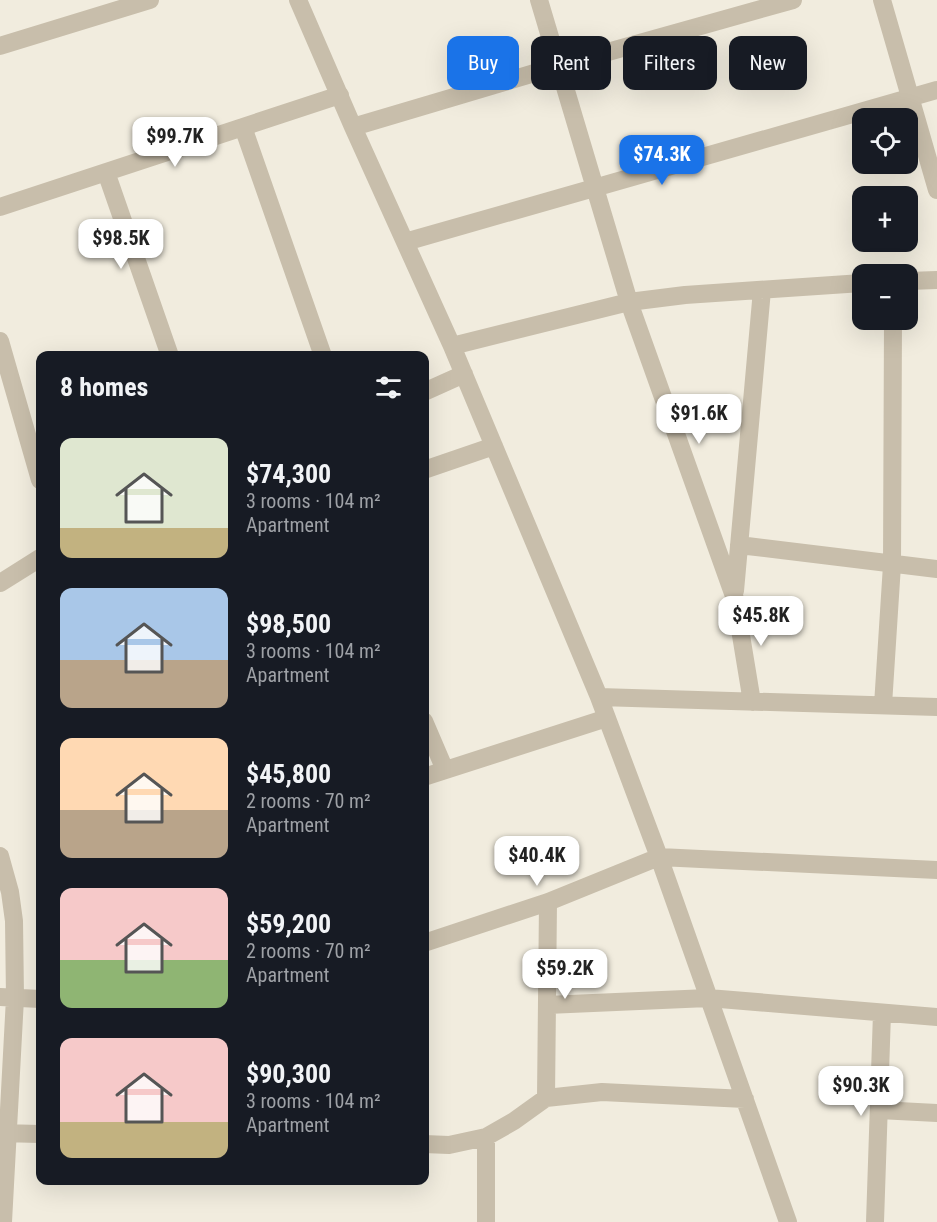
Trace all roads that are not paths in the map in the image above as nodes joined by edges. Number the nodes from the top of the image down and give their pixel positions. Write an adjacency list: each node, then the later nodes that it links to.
1 (150, 0): 7 (street)
2 (300, 0): 12 (street)
3 (539, 0): 6 (street)
4 (793, 0): 8 (street)
5 (882, 0): 13 (street)
6 (549, 36)
7 (0, 46)
8 (611, 51)
9 (531, 74): 15 (street)
10 (565, 90): 17 (street)
11 (937, 90): 13 (street)
12 (340, 95): 14 (street); 15 (street)
13 (910, 98): 17 (street); 18 (street)
14 (243, 127): 16 (street); 30 (street)
15 (353, 127): 20 (street)
16 (106, 172): 19 (street); 29 (street)
17 (594, 187): 20 (street); 25 (street)
18 (937, 190)
19 (0, 207)
20 (405, 242): 28 (street)
21 (937, 280): 22 (street)
22 (918, 281)
23 (852, 284): 24 (street)
24 (762, 290): 25 (street); 36 (street)
25 (629, 303): 28 (street); 41 (street)
26 (893, 330): 38 (street)
27 (0, 341): 34 (street)
28 (452, 346): 31 (street)
29 (168, 351)
30 (320, 351)
31 (464, 374): 32 (street); 33 (street)
32 (429, 390)
33 (494, 446): 35 (street); 42 (street)
34 (36, 466)
35 (429, 468)
36 (739, 545): 38 (street); 41 (street)
37 (36, 561): 40 (street)
38 (892, 565): 39 (street); 44 (street)
39 (937, 569)
40 (0, 584)
41 (735, 599): 43 (street)
42 (600, 697): 43 (street); 46 (street)
43 (752, 702): 44 (street)
44 (883, 705): 45 (street)
45 (937, 707)
46 (607, 718): 48 (street); 51 (street)
47 (429, 733): 48 (street)
48 (445, 770): 49 (street)
49 (429, 775)
50 (0, 856): 55 (street)
51 (659, 857): 52 (street); 53 (street); 56 (street)
52 (937, 870)
53 (548, 902): 54 (street); 58 (street)
54 (429, 941)
55 (8, 998): 57 (street); 65 (street)
56 (708, 998): 58 (street); 59 (street); 62 (street)
57 (36, 999)
58 (547, 1005): 61 (street)
59 (882, 1013): 60 (street); 63 (street)
60 (937, 1017)
61 (546, 1098): 62 (street); 67 (street)
62 (745, 1099): 71 (street)
63 (879, 1110): 64 (street); 72 (street)
64 (937, 1113)
65 (4, 1133): 66 (street); 69 (street)
66 (36, 1134)
67 (486, 1137): 68 (street); 70 (street)
68 (429, 1144)
69 (3, 1222)
70 (486, 1222)
71 (788, 1222)
72 (875, 1222)

